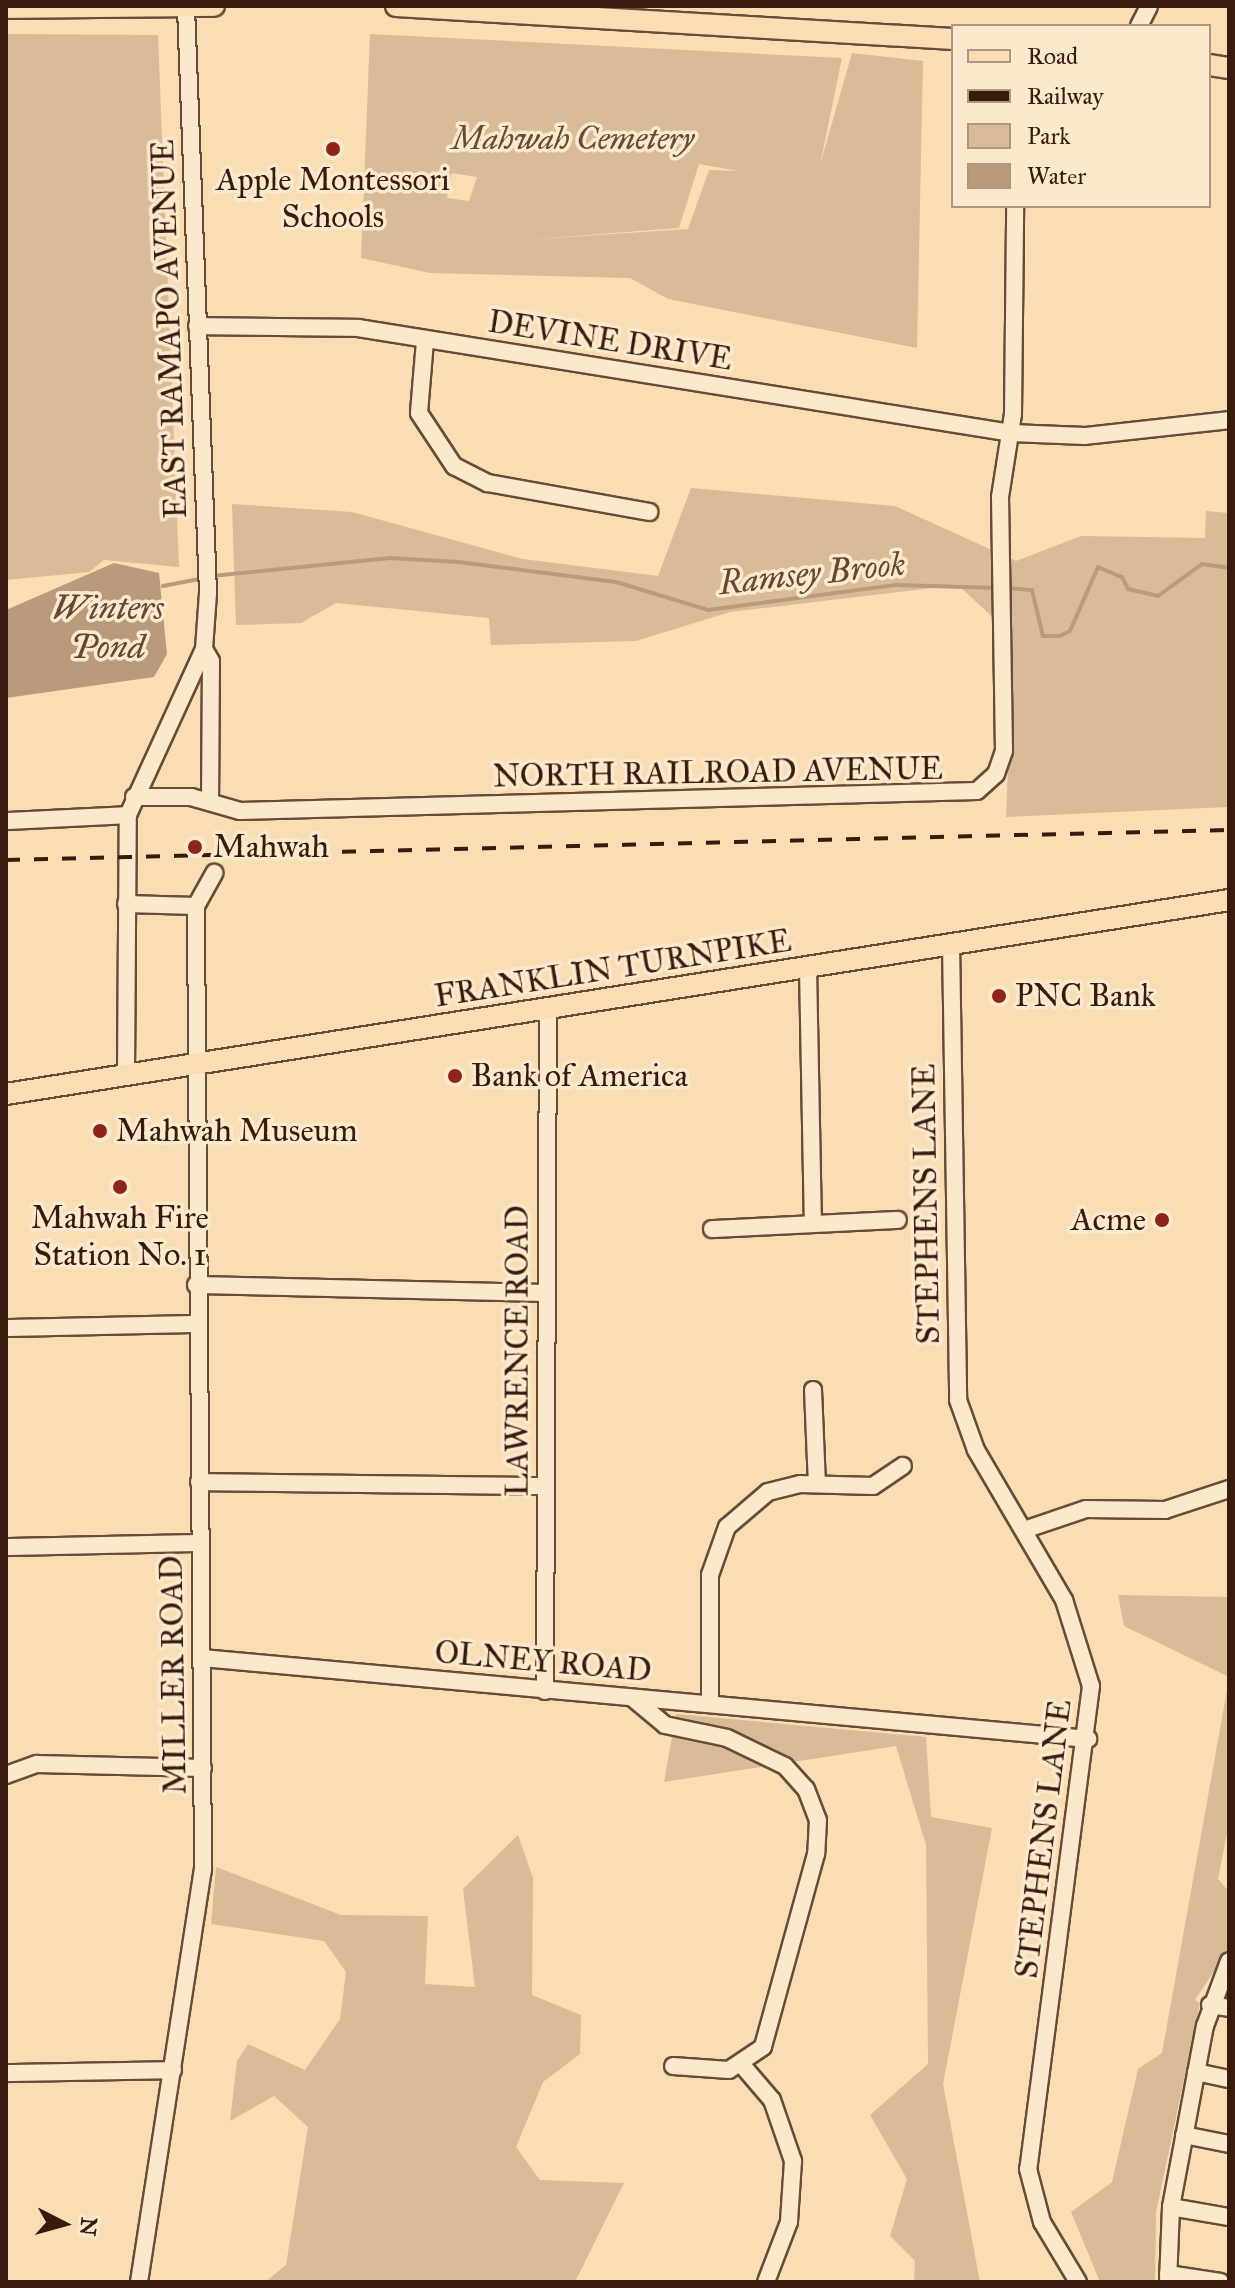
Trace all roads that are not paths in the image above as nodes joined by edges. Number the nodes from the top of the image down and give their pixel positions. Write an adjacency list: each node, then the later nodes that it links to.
1 (214, 6): 5 (main road)
2 (396, 6): 8 (main road)
3 (1149, 6): 7 (street)
4 (118, 7): 5 (main road); 6 (main road)
5 (186, 7): 10 (street, EAST RAMAPO AVENUE)
6 (6, 8)
7 (1140, 24)
8 (951, 39)
9 (1015, 208): 13 (street, NORTH RAILROAD AVENUE)
10 (197, 326): 11 (street, DEVINE DRIVE); 15 (street, EAST RAMAPO AVENUE)
11 (425, 341): 13 (street, DEVINE DRIVE); 14 (street)
12 (1229, 420): 13 (street)
13 (1011, 433): 17 (street, NORTH RAILROAD AVENUE)
14 (649, 512)
15 (204, 649): 16 (street); 17 (street)
16 (134, 797): 17 (street, NORTH RAILROAD AVENUE); 18 (street)
17 (210, 800)
18 (128, 815): 19 (street); 22 (street)
19 (6, 821)
20 (214, 873): 23 (street)
21 (1229, 900): 24 (main road, FRANKLIN TURNPIKE)
22 (126, 904): 23 (street); 28 (street)
23 (196, 906): 27 (street, MILLER ROAD)
24 (951, 942): 25 (main road, FRANKLIN TURNPIKE); 43 (street, STEPHENS LANE)
25 (808, 968): 26 (main road, FRANKLIN TURNPIKE); 31 (street)
26 (548, 1012): 27 (main road, FRANKLIN TURNPIKE); 34 (street, LAWRENCE ROAD)
27 (198, 1062): 28 (main road, FRANKLIN TURNPIKE); 33 (street, MILLER ROAD)
28 (126, 1073): 29 (main road, FRANKLIN TURNPIKE)
29 (6, 1094)
30 (898, 1220): 31 (street)
31 (813, 1221): 32 (street)
32 (712, 1229)
33 (196, 1285): 34 (street); 35 (street, MILLER ROAD)
34 (547, 1293): 41 (street, LAWRENCE ROAD)
35 (196, 1324): 36 (street); 39 (street, MILLER ROAD)
36 (6, 1328)
37 (813, 1390): 40 (street)
38 (903, 1466): 40 (street)
39 (199, 1482): 41 (street); 44 (street, MILLER ROAD)
40 (817, 1484): 49 (street)
41 (546, 1486): 47 (street, LAWRENCE ROAD)
42 (1229, 1489): 43 (street)
43 (1024, 1530): 50 (street, STEPHENS LANE)
44 (200, 1543): 45 (street); 46 (street, MILLER ROAD)
45 (6, 1547)
46 (202, 1658): 47 (street, OLNEY ROAD); 51 (street, MILLER ROAD)
47 (545, 1691): 48 (street, OLNEY ROAD)
48 (634, 1699): 49 (street, OLNEY ROAD); 56 (street)
49 (710, 1704): 50 (street, OLNEY ROAD)
50 (1088, 1739): 69 (street, STEPHENS LANE)
51 (203, 1768): 52 (street); 58 (street, MILLER ROAD)
52 (6, 1775)
53 (1229, 1961): 54 (street)
54 (1210, 2005): 55 (street); 59 (street)
55 (1229, 2008)
56 (742, 2065): 57 (street); 68 (street)
57 (673, 2066)
58 (173, 2070): 60 (street); 67 (street, MILLER ROAD)
59 (1196, 2072): 61 (street); 62 (street)
60 (6, 2073)
61 (1229, 2079)
62 (1184, 2135): 63 (street); 64 (street)
63 (1229, 2144)
64 (1171, 2207): 65 (street); 66 (street)
65 (1229, 2217)
66 (1168, 2278): 70 (street)
67 (139, 2282)
68 (766, 2282)
69 (1078, 2282)
70 (1220, 2282)

